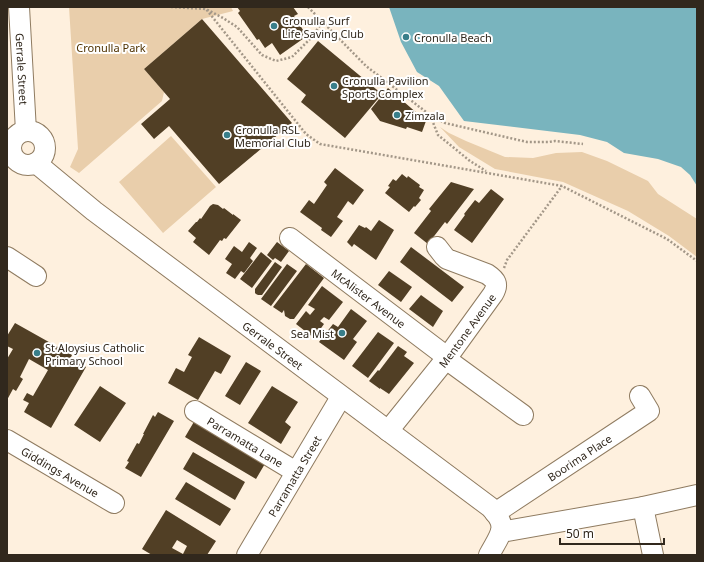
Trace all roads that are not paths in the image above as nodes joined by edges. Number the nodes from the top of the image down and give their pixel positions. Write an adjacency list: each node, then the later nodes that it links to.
1 (19, 7): 2 (street, Gerrale Street)
2 (26, 131): 3 (street); 4 (street)
3 (9, 152): 4 (street)
4 (36, 163): 10 (street, Gerrale Street)
5 (290, 238): 9 (street, McAlister Avenue)
6 (437, 247): 9 (street, Mentone Avenue)
7 (7, 257): 8 (street)
8 (36, 276)
9 (446, 358): 13 (street, McAlister Avenue); 14 (street, Mentone Avenue)
10 (341, 396): 14 (street, Gerrale Street); 16 (street, Parramatta Street)
11 (640, 396): 20 (street, Boorima Place)
12 (195, 411): 16 (street, Parramatta Lane)
13 (523, 415)
14 (388, 431): 20 (street, Gerrale Street)
15 (7, 440): 18 (street, Giddings Avenue)
16 (296, 472): 22 (street, Parramatta Street)
17 (697, 495): 19 (street)
18 (114, 503)
19 (643, 507): 21 (street); 24 (street)
20 (495, 513): 21 (street)
21 (501, 532): 23 (street)
22 (247, 555)
23 (489, 555)
24 (653, 555)

